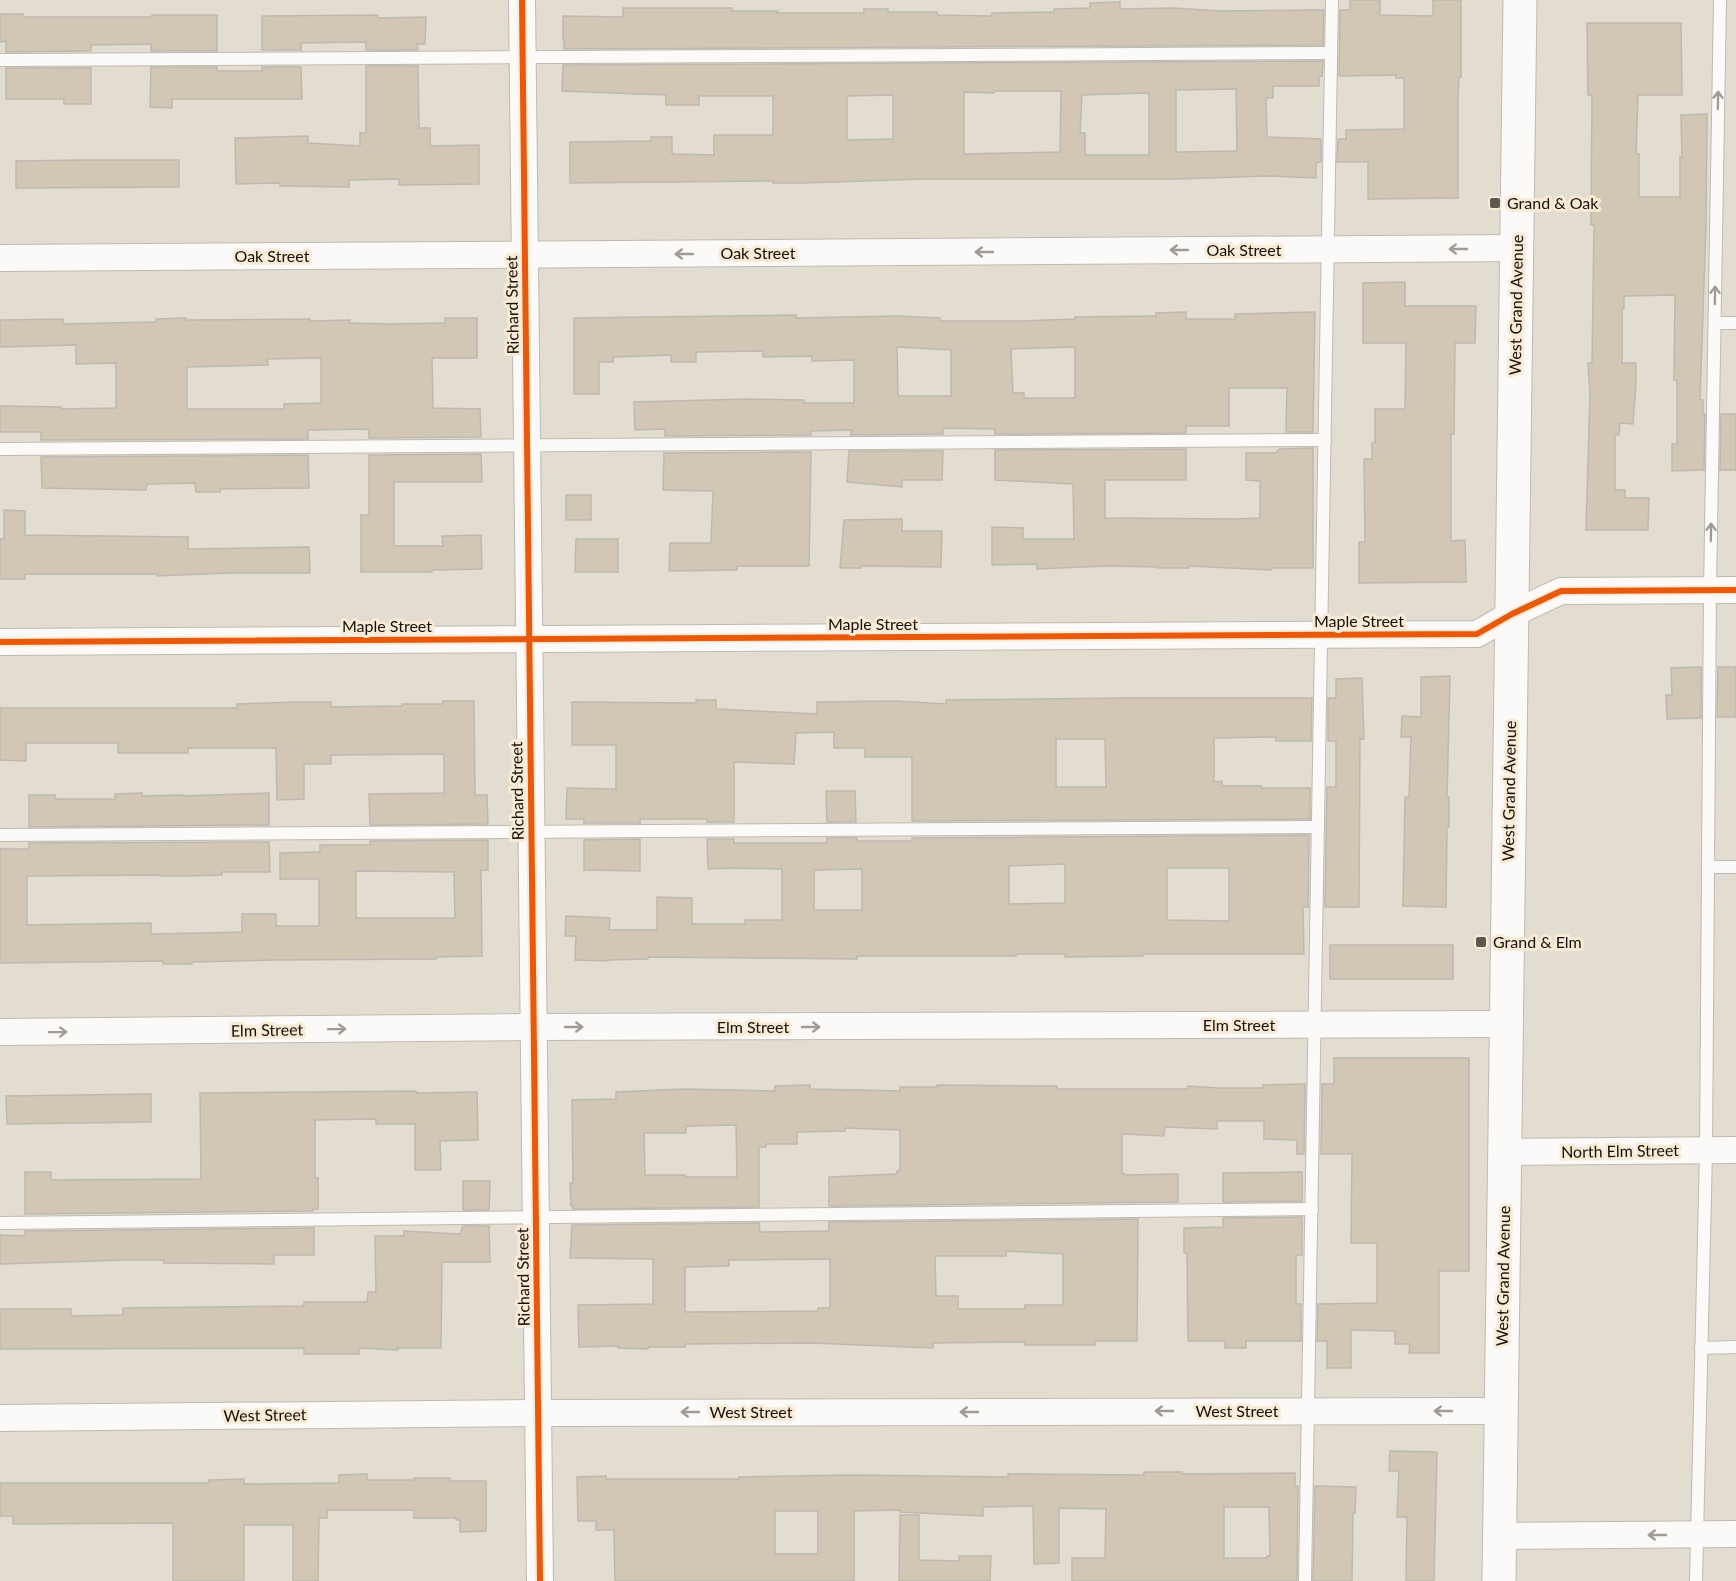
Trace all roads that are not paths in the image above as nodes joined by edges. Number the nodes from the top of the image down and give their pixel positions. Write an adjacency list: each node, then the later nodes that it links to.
1 (522, 0): 6 (street, Richard Street)
2 (1332, 0): 5 (lane)
3 (1520, 0): 8 (main road, West Grand Avenue)
4 (1720, 0): 13 (lane, one-way to 4)
5 (1331, 52): 6 (lane); 9 (lane)
6 (522, 57): 7 (lane); 10 (street, Richard Street)
7 (0, 60)
8 (1517, 248): 9 (street, Oak Street, one-way to 9); 19 (main road, West Grand Avenue)
9 (1328, 249): 10 (street, Oak Street, one-way to 10); 14 (lane)
10 (525, 255): 11 (street, Oak Street); 15 (street, Richard Street)
11 (0, 258)
12 (1736, 322): 13 (lane)
13 (1714, 323): 17 (lane, one-way to 13)
14 (1325, 440): 15 (lane); 20 (lane)
15 (527, 446): 16 (lane); 21 (street, Richard Street)
16 (0, 449)
17 (1710, 590): 18 (street, Maple Street); 19 (street, Maple Street); 26 (lane)
18 (1736, 590)
19 (1512, 614): 20 (street, Maple Street); 28 (main road, West Grand Avenue)
20 (1322, 635): 21 (street, Maple Street); 23 (lane)
21 (529, 639): 22 (street, Maple Street); 24 (street, Richard Street)
22 (0, 642)
23 (1318, 827): 24 (lane); 29 (lane)
24 (531, 832): 25 (lane); 30 (street, Richard Street)
25 (0, 835)
26 (1708, 867): 27 (lane); 32 (lane)
27 (1736, 867)
28 (1506, 1024): 29 (street, Elm Street); 34 (main road, West Grand Avenue)
29 (1315, 1025): 30 (street, Elm Street, one-way to 29); 35 (lane)
30 (533, 1028): 31 (street, Elm Street, one-way to 30); 36 (street, Richard Street)
31 (0, 1032)
32 (1706, 1150): 33 (street, North Elm Street); 34 (street, North Elm Street); 39 (lane)
33 (1736, 1150)
34 (1505, 1152): 41 (main road, West Grand Avenue)
35 (1312, 1209): 36 (lane); 40 (lane)
36 (536, 1218): 37 (lane); 42 (street, Richard Street)
37 (0, 1223)
38 (1736, 1347): 39 (lane)
39 (1701, 1348): 44 (lane)
40 (1308, 1411): 41 (street, West Street, one-way to 40); 42 (street, West Street, one-way to 42); 48 (lane)
41 (1501, 1411): 46 (main road, West Grand Avenue)
42 (538, 1413): 43 (street, West Street); 47 (street, Richard Street)
43 (0, 1418)
44 (1697, 1534): 45 (street); 46 (street, one-way to 46); 50 (lane)
45 (1736, 1534)
46 (1499, 1536): 49 (main road, West Grand Avenue)
47 (540, 1581)
48 (1305, 1581)
49 (1499, 1581)
50 (1696, 1581)

